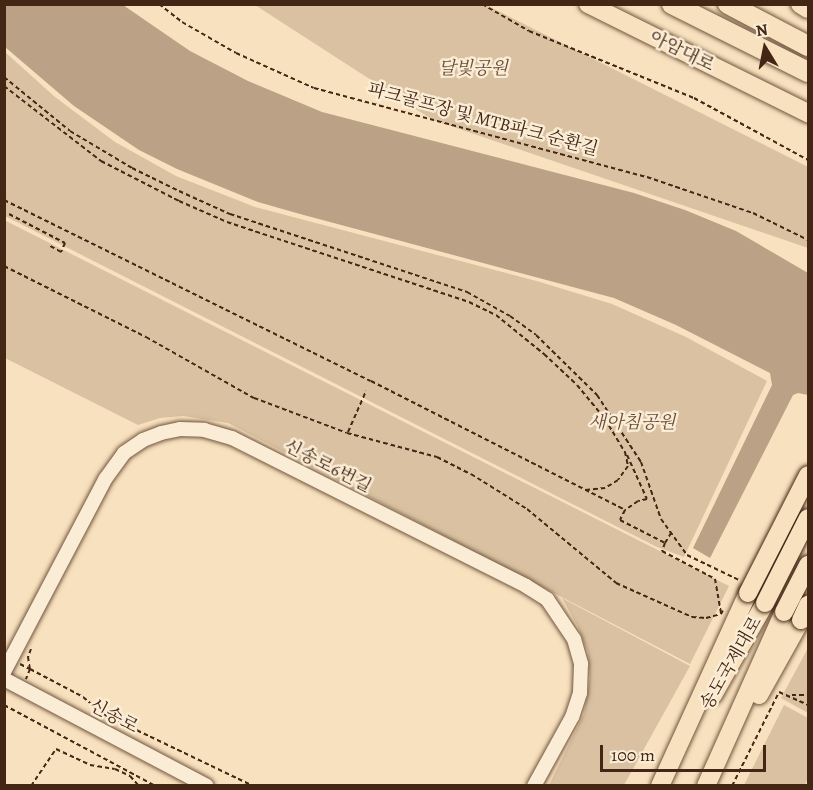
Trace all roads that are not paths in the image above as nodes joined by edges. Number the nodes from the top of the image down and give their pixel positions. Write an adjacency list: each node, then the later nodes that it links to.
1 (588, 4): 8 (main road, 아암대로)
2 (672, 4): 7 (highway, 아암대로)
3 (728, 4): 6 (highway)
4 (800, 4): 5 (main road)
5 (808, 9)
6 (808, 46)
7 (808, 72)
8 (808, 113)
9 (808, 475): 17 (main road, bridge)
10 (808, 518): 17 (main road, 송도국제대로, bridge)
11 (808, 565): 12 (main road, 송도국제대로, bridge)
12 (798, 613): 18 (main road, 송도국제대로)
13 (4, 672): 16 (street, 신송로6번길)
14 (4, 679): 15 (street, 신송로)
15 (207, 786)
16 (534, 786)
17 (661, 786)
18 (707, 786)

